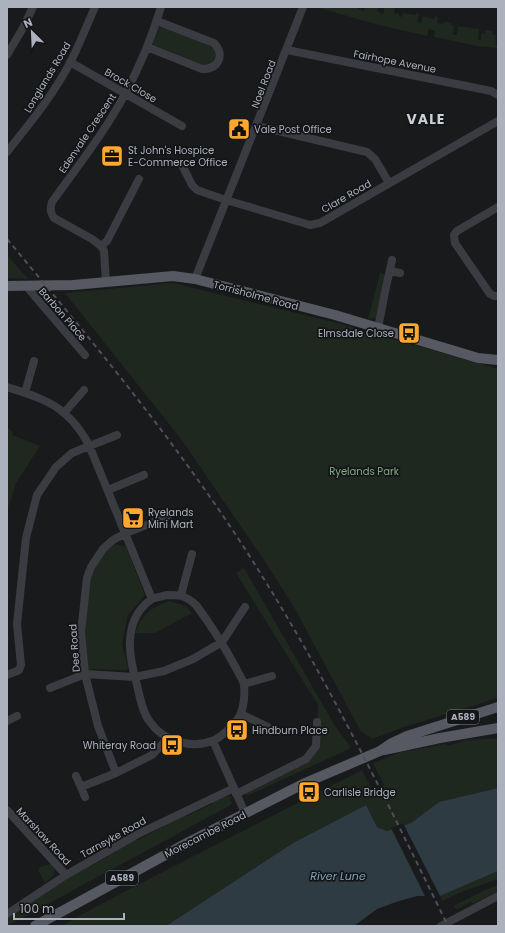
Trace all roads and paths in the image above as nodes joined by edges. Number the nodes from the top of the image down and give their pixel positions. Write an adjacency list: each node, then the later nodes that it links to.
1 (33, 7): 8 (street)
2 (95, 7): 9 (street, Longlands Road)
3 (161, 7): 5 (street, Edenvale Crescent)
4 (303, 7): 7 (street, Noel Road)
5 (157, 21): 6 (street, Edenvale Crescent); 6 (street)
6 (148, 47): 10 (street, Edenvale Crescent)
7 (287, 50): 11 (street, Fairhope Avenue); 14 (street, Noel Road)
8 (7, 55)
9 (70, 62): 10 (street, Brock Close); 15 (street, Longlands Road)
10 (125, 94): 13 (street, Brock Close); 21 (street, Edenvale Crescent)
11 (498, 95)
12 (498, 121): 18 (street, Clare Road)
13 (182, 126)
14 (257, 126): 18 (street); 19 (street, Noel Road)
15 (7, 152)
16 (182, 165): 19 (street, Clare Road)
17 (139, 179): 21 (street)
18 (389, 183): 19 (street, Clare Road)
19 (226, 200): 25 (street, Noel Road)
20 (498, 207): 29 (street)
21 (101, 246): 26 (street)
22 (392, 260): 23 (street)
23 (390, 271): 24 (street); 30 (street)
24 (400, 273)
25 (195, 279): 26 (main road, Torrisholme Road); 30 (main road, Torrisholme Road)
26 (106, 283): 28 (main road, Torrisholme Road)
27 (7, 286): 28 (main road, Torrisholme Road)
28 (26, 286): 31 (street, Barbon Place)
29 (498, 296)
30 (378, 328): 32 (main road, Torrisholme Road)
31 (85, 355)
32 (498, 360)
33 (34, 361): 36 (street)
34 (7, 387): 36 (street)
35 (84, 390): 37 (street)
36 (25, 393): 37 (street)
37 (64, 413): 39 (street)
38 (117, 435): 39 (street)
39 (89, 445): 41 (street); 50 (street)
40 (144, 475): 41 (street)
41 (108, 490): 43 (street)
42 (169, 516): 43 (street, Dee Road)
43 (126, 533): 46 (street); 49 (street, Dee Road)
44 (192, 554): 45 (street)
45 (181, 596): 46 (street); 48 (street)
46 (152, 599): 52 (street)
47 (245, 607): 48 (street)
48 (222, 642): 52 (street); 53 (street)
49 (85, 674): 52 (street); 54 (street); 65 (street, Dee Road)
50 (7, 675)
51 (272, 676): 53 (street)
52 (135, 677): 62 (street)
53 (244, 684): 56 (street)
54 (50, 688)
55 (498, 706): 64 (main road, Morecambe Road / A589)
56 (241, 714): 60 (street); 63 (street)
57 (17, 716): 58 (street)
58 (7, 721)
59 (317, 722): 68 (street, Tarnsyke Road)
60 (268, 727)
61 (498, 728): 64 (main road, Morecambe Road / A589)
62 (168, 738): 63 (street); 65 (street)
63 (213, 741): 68 (street)
64 (380, 751): 71 (main road, Morecambe Road / A589)
65 (116, 773): 67 (street)
66 (76, 776): 67 (street)
67 (81, 787): 69 (street)
68 (235, 791): 71 (street); 74 (street, Tarnsyke Road)
69 (85, 797)
70 (7, 810): 72 (street, Marshaw Road)
71 (245, 814): 79 (main road, Morecambe Road / A589)
72 (14, 818): 73 (street); 74 (street, Marshaw Road)
73 (7, 824)
74 (66, 875): 77 (street, Tarnsyke Road)
75 (496, 897): 76 (street); 78 (street)
76 (498, 906)
77 (7, 914)
78 (454, 923): 80 (street)
79 (35, 926)
80 (441, 926)

